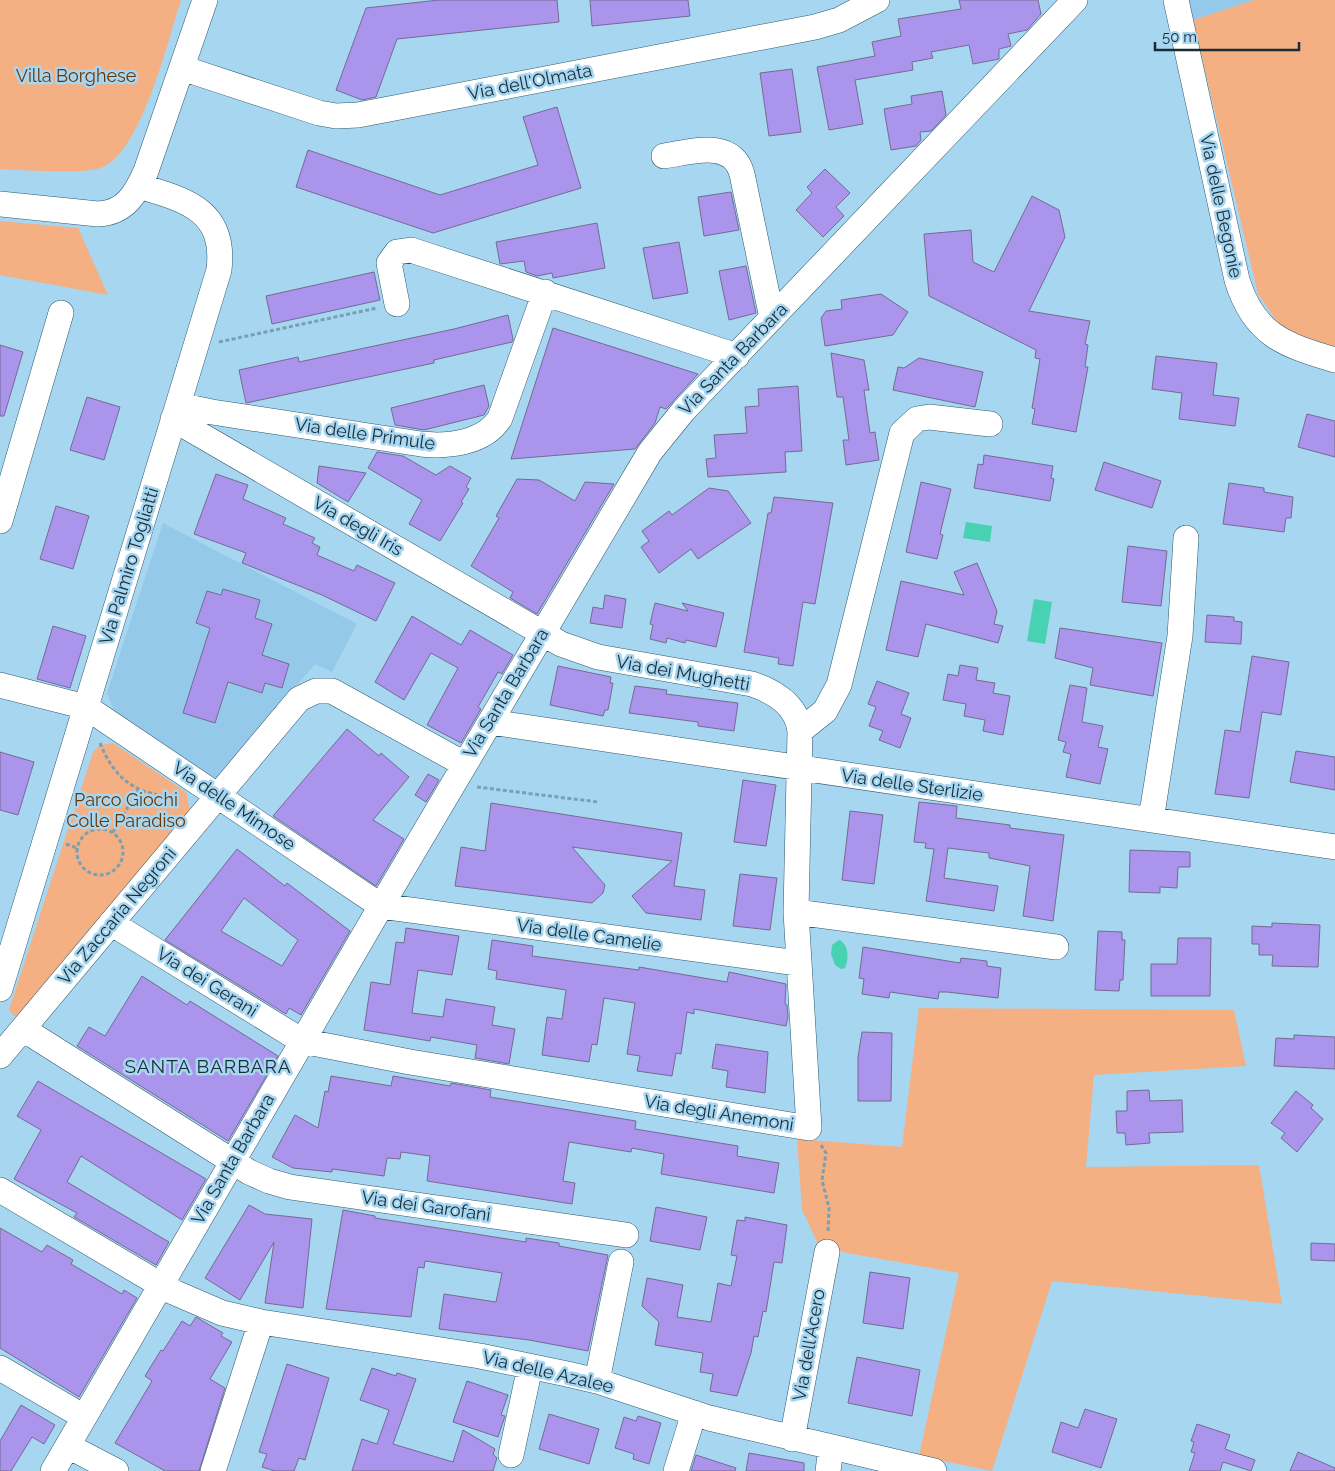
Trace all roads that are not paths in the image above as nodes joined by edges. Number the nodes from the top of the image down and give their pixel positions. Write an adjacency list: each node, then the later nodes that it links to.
1 (205, 0): 5 (street)
2 (877, 0): 5 (street, Via dell'Olmata)
3 (1074, 0): 12 (street, Via Santa Barbara)
4 (1176, 0): 14 (street, Via delle Begonie)
5 (182, 68): 7 (street)
6 (664, 156): 12 (street)
7 (139, 186): 8 (street); 15 (street, Via Palmiro Togliatti)
8 (0, 204)
9 (545, 292): 10 (street); 13 (street); 15 (street, Via delle Primule)
10 (397, 304)
11 (61, 313): 17 (street)
12 (772, 318): 13 (street, Via Santa Barbara)
13 (737, 356): 19 (street, Via Santa Barbara)
14 (1335, 360)
15 (176, 412): 19 (street, Via degli Iris); 21 (street, Via Palmiro Togliatti)
16 (990, 424): 23 (street)
17 (0, 521)
18 (1186, 538): 27 (street)
19 (542, 633): 22 (street, Via Santa Barbara); 23 (street, Via dei Mughetti)
20 (0, 685): 21 (street, Via delle Mimose)
21 (86, 707): 26 (street, Via delle Mimose); 34 (street, Via Palmiro Togliatti)
22 (490, 722): 24 (street, Via delle Sterlizie); 25 (street, Via Santa Barbara)
23 (800, 731): 24 (street, Via dei Mughetti)
24 (798, 768): 27 (street, Via delle Sterlizie); 30 (street, Via degli Anemoni)
25 (459, 774): 26 (street, Via Zaccaria Negroni); 29 (street, Via Santa Barbara)
26 (218, 796): 29 (street, Via delle Mimose); 31 (street, Via Zaccaria Negroni)
27 (1151, 820): 28 (street, Via delle Sterlizie)
28 (1335, 847)
29 (381, 906): 33 (street, Via delle Camelie); 36 (street, Via Santa Barbara)
30 (796, 912): 32 (street); 33 (street, Via degli Anemoni)
31 (111, 923): 35 (street, Via Zaccaria Negroni); 36 (street, Via dei Gerani)
32 (1056, 947)
33 (797, 964): 36 (street, Via degli Anemoni)
34 (0, 989)
35 (23, 1029): 37 (street, Via Zaccaria Negroni); 38 (street, Via dei Garofani)
36 (302, 1041): 38 (street, Via Santa Barbara)
37 (0, 1056)
38 (231, 1161): 40 (street, Via dei Garofani); 43 (street, Via Santa Barbara)
39 (0, 1190): 43 (street, Via delle Azalee)
40 (626, 1235)
41 (827, 1252): 50 (street, Via dell'Acero)
42 (622, 1262): 47 (street)
43 (160, 1285): 44 (street, Via delle Azalee); 49 (street, Via Santa Barbara)
44 (261, 1322): 45 (street, Via delle Azalee); 56 (street)
45 (530, 1367): 47 (street, Via delle Azalee); 52 (street)
46 (0, 1368): 49 (street)
47 (597, 1381): 48 (street, Via delle Azalee)
48 (694, 1413): 50 (street, Via delle Azalee); 57 (street)
49 (84, 1417): 51 (street, Via Santa Barbara)
50 (792, 1439): 53 (street, Via delle Azalee)
51 (68, 1446): 54 (street, Via Santa Barbara); 55 (street)
52 (511, 1454)
53 (830, 1459): 58 (street, Via delle Azalee)
54 (53, 1471)
55 (116, 1471)
56 (213, 1471)
57 (676, 1471)
58 (934, 1471)

